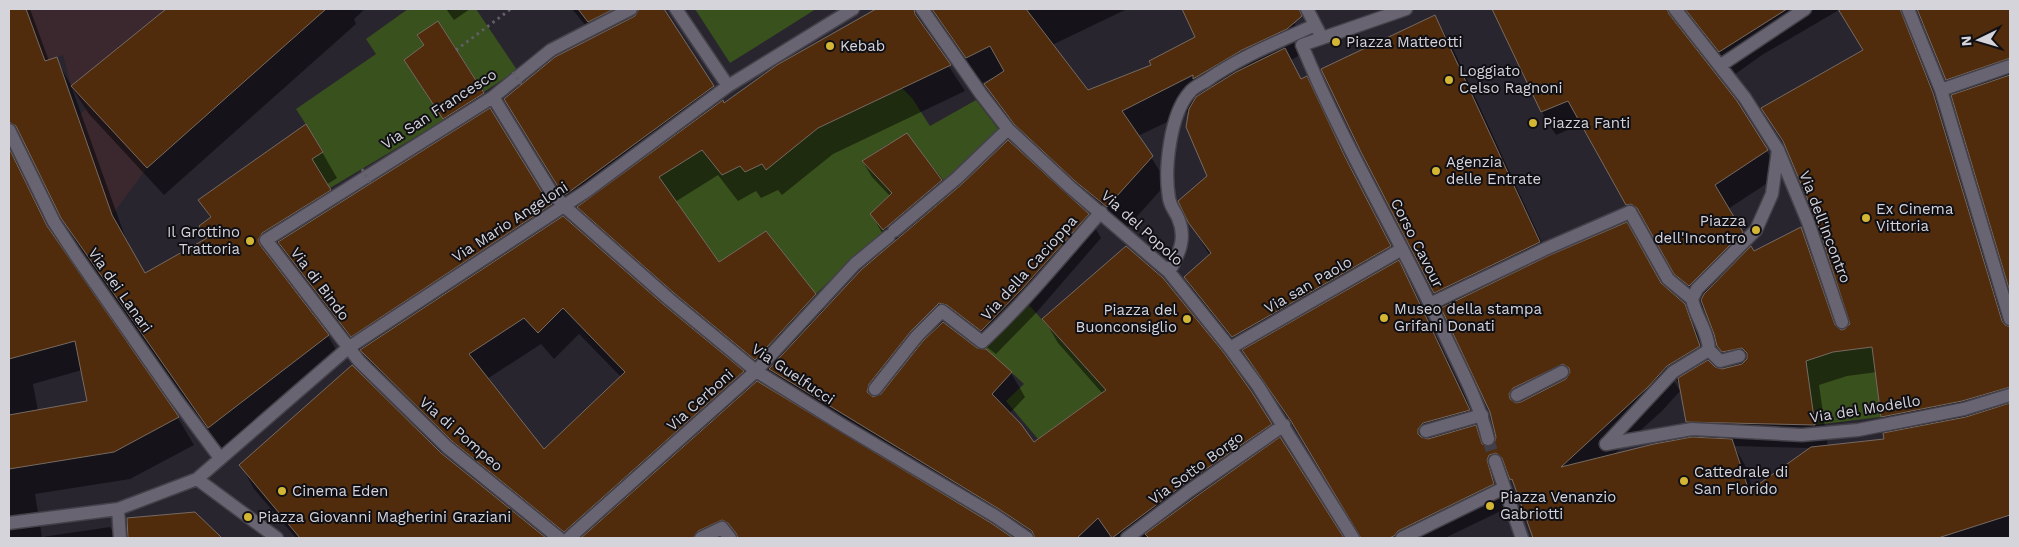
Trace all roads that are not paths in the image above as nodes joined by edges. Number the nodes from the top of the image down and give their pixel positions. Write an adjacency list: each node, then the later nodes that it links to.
1 (631, 9): 16 (street, Via San Francesco)
2 (676, 9): 14 (street)
3 (853, 9): 14 (street, Via Mario Angeloni)
4 (922, 9): 17 (street, Via del Popolo)
5 (1308, 9): 10 (street)
6 (1406, 9): 11 (street)
7 (1675, 9): 12 (street, Via dell'Incontro)
8 (1805, 9): 12 (street)
9 (1908, 9): 15 (street)
10 (1315, 25): 11 (street); 24 (street)
11 (1321, 37): 23 (street, Corso Cavour)
12 (1720, 65): 19 (street, Via dell'Incontro)
13 (2010, 66): 15 (street)
14 (728, 86): 20 (street, Via Mario Angeloni)
15 (1941, 90): 27 (street)
16 (493, 96): 20 (street, Via Guelfucci); 22 (street, Via San Francesco)
17 (1008, 129): 21 (street, Via del Popolo); 33 (street, Via Cerboni)
18 (9, 130): 42 (street, Via dei Lanari)
19 (1777, 148): 25 (street); 28 (street, Via dell'Incontro)
20 (564, 206): 29 (street, Via Mario Angeloni); 33 (street, Via Guelfucci)
21 (1101, 212): 24 (street, Via del Popolo); 35 (street, Via della Cacioppa)
22 (266, 240): 29 (street, Via di Bindo)
23 (1402, 249): 26 (street, Corso Cavour); 30 (street, Via san Paolo)
24 (1169, 272): 30 (street, Via del Popolo)
25 (1692, 299): 26 (street); 31 (street)
26 (1430, 304): 38 (street, Corso Cavour)
27 (2010, 319)
28 (1842, 322)
29 (348, 348): 42 (street, Via Mario Angeloni); 50 (street, Via di Pompeo)
30 (1230, 348): 39 (street, Via del Popolo)
31 (1709, 350): 32 (street); 37 (street, Via del Modello)
32 (1739, 356)
33 (756, 371): 51 (street, Via Cerboni); 54 (street, Via Guelfucci)
34 (1562, 372): 36 (street)
35 (875, 389)
36 (1517, 395)
37 (2010, 395)
38 (1484, 412): 40 (street); 41 (street, Corso Cavour)
39 (1284, 425): 55 (street, Via Sotto Borgo); 56 (street, Via del Popolo)
40 (1426, 431)
41 (1488, 439)
42 (220, 458): 44 (street, Via Mario Angeloni)
43 (1495, 461): 45 (street)
44 (197, 479): 46 (street); 49 (street)
45 (1509, 490): 57 (street); 58 (street)
46 (118, 509): 47 (street); 48 (street)
47 (9, 523)
48 (120, 538)
49 (277, 538)
50 (559, 538)
51 (569, 538)
52 (701, 538): 53 (street)
53 (730, 538)
54 (1027, 538)
55 (1127, 538)
56 (1353, 538)
57 (1402, 538)
58 (1522, 538)

